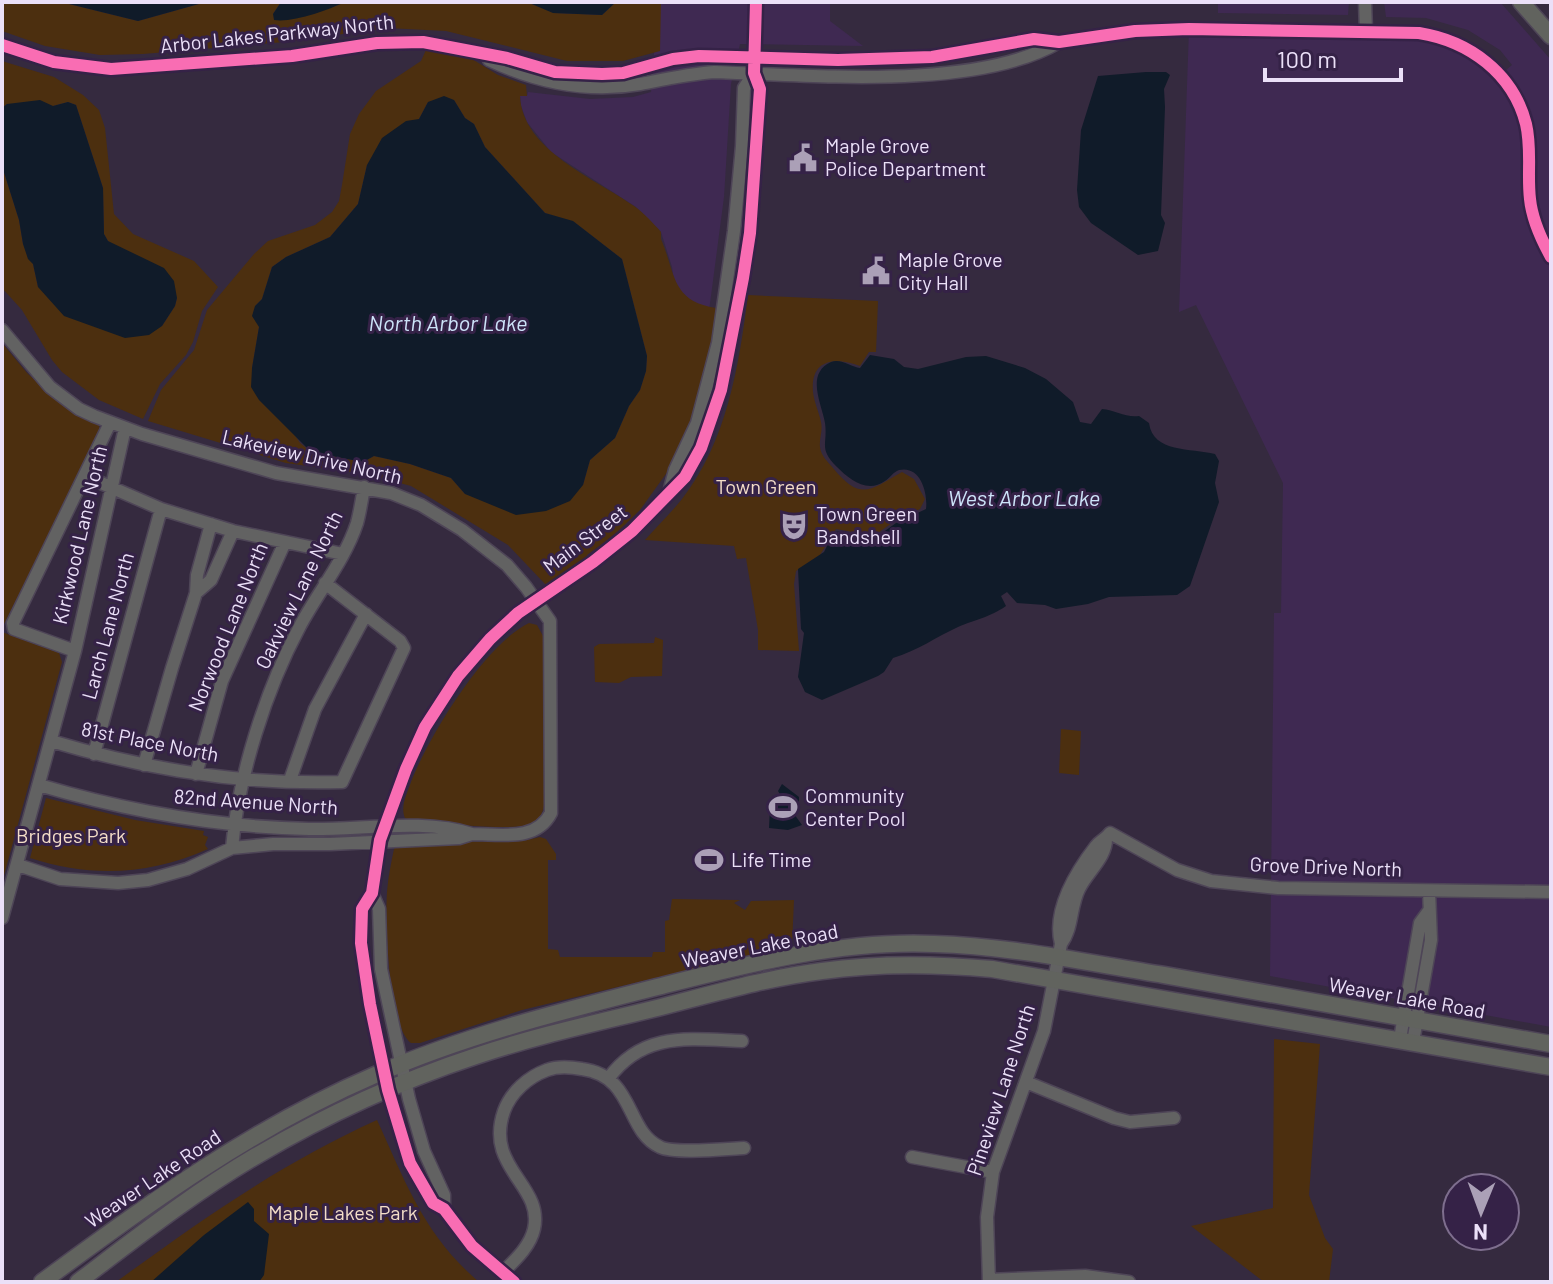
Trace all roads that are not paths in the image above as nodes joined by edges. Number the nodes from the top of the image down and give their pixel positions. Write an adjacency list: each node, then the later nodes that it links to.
1 (756, 2): 9 (street, Main Street)
2 (1365, 2): 4 (street)
3 (1521, 2): 5 (main road)
4 (1366, 31): 6 (street, Arbor Lakes Parkway North); 11 (street, Arbor Lakes Parkway North)
5 (1551, 36)
6 (1059, 42): 9 (street, Arbor Lakes Parkway North); 10 (street, Arbor Lakes Parkway North)
7 (2, 45): 8 (street, Arbor Lakes Parkway North)
8 (474, 52): 9 (street, Arbor Lakes Parkway North); 10 (street, Arbor Lakes Parkway North)
9 (755, 59): 10 (street, Main Street)
10 (754, 73): 25 (street, Main Street)
11 (1551, 257)
12 (2, 330): 13 (street, Lakeview Drive North)
13 (110, 423): 14 (street, Lakeview Drive North); 15 (street, Kirkwood Lane North)
14 (125, 428): 16 (street, Lakeview Drive North); 17 (street, Kirkwood Lane North)
15 (85, 476): 17 (street); 27 (street, Kirkwood Lane North)
16 (364, 487): 22 (street, Oakview Lane North); 25 (street, Lakeview Drive North)
17 (111, 489): 18 (street); 27 (street, Kirkwood Lane North)
18 (161, 509): 19 (street); 29 (street, Larch Lane North)
19 (211, 524): 20 (street); 24 (street)
20 (233, 531): 21 (street); 24 (street)
21 (285, 542): 22 (street); 31 (street, Norwood Lane North)
22 (343, 554): 23 (street, Oakview Lane North)
23 (325, 583): 26 (street); 32 (street, Oakview Lane North)
24 (196, 593): 30 (street)
25 (535, 601): 35 (street, Lakeview Drive North); 37 (street, Main Street)
26 (366, 614): 33 (street); 33 (street, 81st Place North)
27 (75, 651): 28 (street, Kirkwood Lane North)
28 (51, 741): 29 (street, 81st Place North); 34 (street, Kirkwood Lane North)
29 (94, 754): 30 (street, 81st Place North)
30 (144, 765): 31 (street, 81st Place North)
31 (196, 774): 32 (street, 81st Place North)
32 (243, 779): 33 (street, 81st Place North); 36 (street, Oakview Lane North)
33 (290, 780)
34 (39, 785): 36 (street, 82nd Avenue North); 40 (street, Kirkwood Lane North)
35 (547, 820): 37 (street, 82nd Avenue North)
36 (234, 825): 37 (street, 82nd Avenue North); 39 (street, Oakview Lane North)
37 (382, 834): 39 (street, 82nd Avenue North); 43 (street, Main Street)
38 (1108, 836): 41 (street, Grove Drive North); 45 (street, Pineview Lane North)
39 (232, 848): 40 (street, 82nd Avenue North)
40 (18, 865): 44 (street, Kirkwood Lane North)
41 (1429, 891): 42 (street, Grove Drive North); 47 (street)
42 (1551, 892)
43 (372, 893): 51 (street, Main Street); 53 (street, Main Street)
44 (2, 918)
45 (1060, 951): 46 (street, Pineview Lane North); 47 (main road, Weaver Lake Road); 51 (main road, Weaver Lake Road)
46 (1055, 978): 48 (main road, Weaver Lake Road); 55 (street, Pineview Lane North); 56 (main road, Weaver Lake Road)
47 (1410, 1019): 48 (street); 50 (main road, Weaver Lake Road)
48 (1406, 1040): 52 (main road, Weaver Lake Road)
49 (742, 1041): 54 (street)
50 (1551, 1044)
51 (402, 1064): 53 (main road, Weaver Lake Road); 56 (street)
52 (1551, 1067)
53 (384, 1071): 57 (street); 65 (main road, Weaver Lake Road)
54 (608, 1079): 59 (street); 63 (street)
55 (1026, 1082): 58 (street); 61 (street, Pineview Lane North)
56 (406, 1083): 57 (main road, Weaver Lake Road); 62 (street)
57 (388, 1090): 62 (street); 66 (main road, Weaver Lake Road)
58 (1174, 1118)
59 (744, 1148)
60 (912, 1157): 61 (street)
61 (993, 1172): 64 (street, Pineview Lane North)
62 (444, 1209): 63 (street)
63 (502, 1273): 67 (street)
64 (989, 1281): 68 (street)
65 (42, 1282)
66 (78, 1282)
67 (514, 1282)
68 (1129, 1282)

